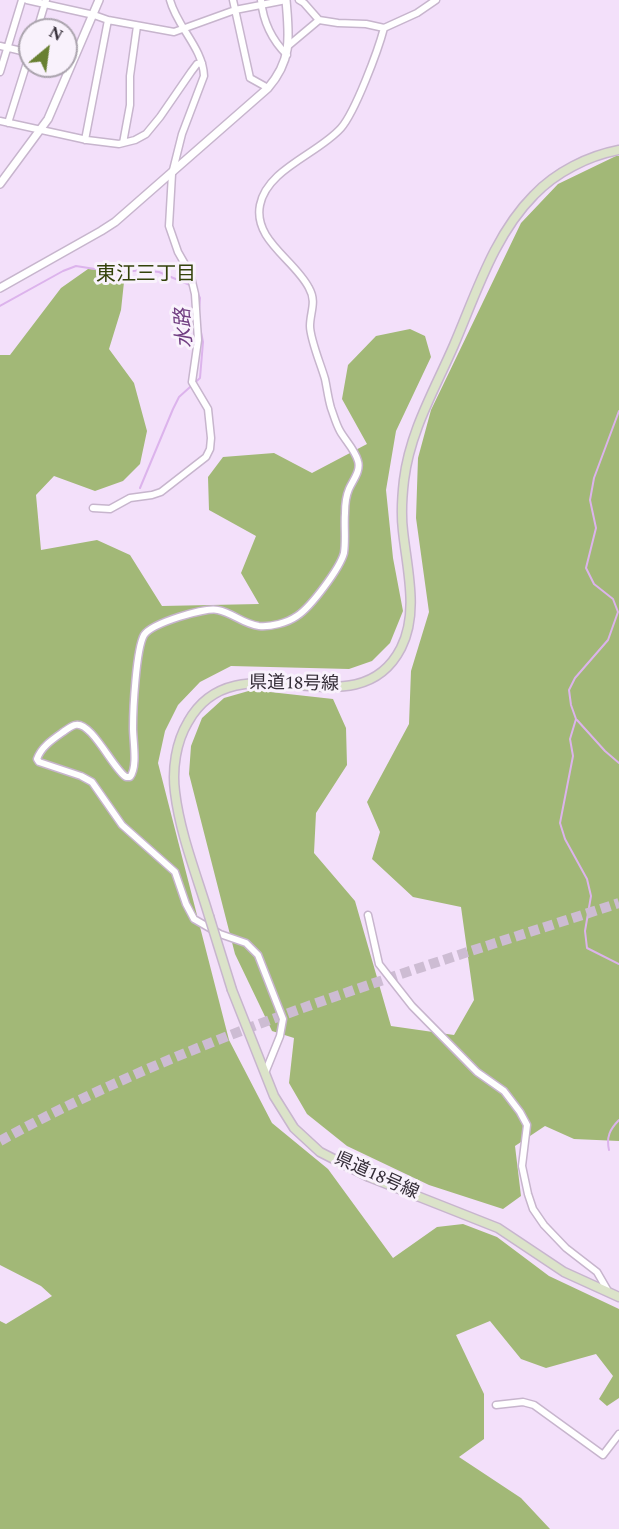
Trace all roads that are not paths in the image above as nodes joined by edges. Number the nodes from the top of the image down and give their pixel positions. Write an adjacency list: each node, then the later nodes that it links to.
1 (22, 0): 22 (street)
2 (27, 0): 9 (street)
3 (99, 0): 12 (street)
4 (170, 0): 18 (street)
5 (233, 0): 11 (street)
6 (286, 0): 10 (street); 21 (street)
7 (299, 0): 15 (street)
8 (436, 0): 17 (street)
9 (46, 2): 12 (street); 13 (street)
10 (261, 2): 11 (street); 24 (street)
11 (235, 10): 18 (street); 29 (street)
12 (94, 15): 14 (street); 19 (street)
13 (41, 18)
14 (108, 20): 16 (street); 33 (street)
15 (319, 20): 17 (street); 21 (street)
16 (137, 26): 18 (street); 34 (street)
17 (384, 28): 41 (street)
18 (183, 29): 25 (street)
19 (78, 45)
20 (0, 46): 22 (street)
21 (288, 46): 24 (street)
22 (8, 48): 23 (street); 26 (street)
23 (18, 50)
24 (287, 55): 29 (street)
25 (202, 63): 34 (street); 36 (street)
26 (0, 72)
27 (22, 78): 31 (street)
28 (64, 78): 32 (street)
29 (268, 88): 36 (street)
30 (0, 121): 31 (street)
31 (8, 123): 32 (street)
32 (41, 132): 33 (street); 37 (street)
33 (85, 140): 34 (street)
34 (123, 143)
35 (619, 150): 41 (main road, 県道18号線, bridge)
36 (172, 174): 38 (street); 39 (street)
37 (0, 184)
38 (0, 288)
39 (93, 508)
40 (368, 915): 42 (street)
41 (264, 1074): 42 (main road, 県道18号線)
42 (608, 1292): 43 (main road, 県道18号線)
43 (619, 1297)
44 (496, 1405): 45 (street)
45 (619, 1434)

